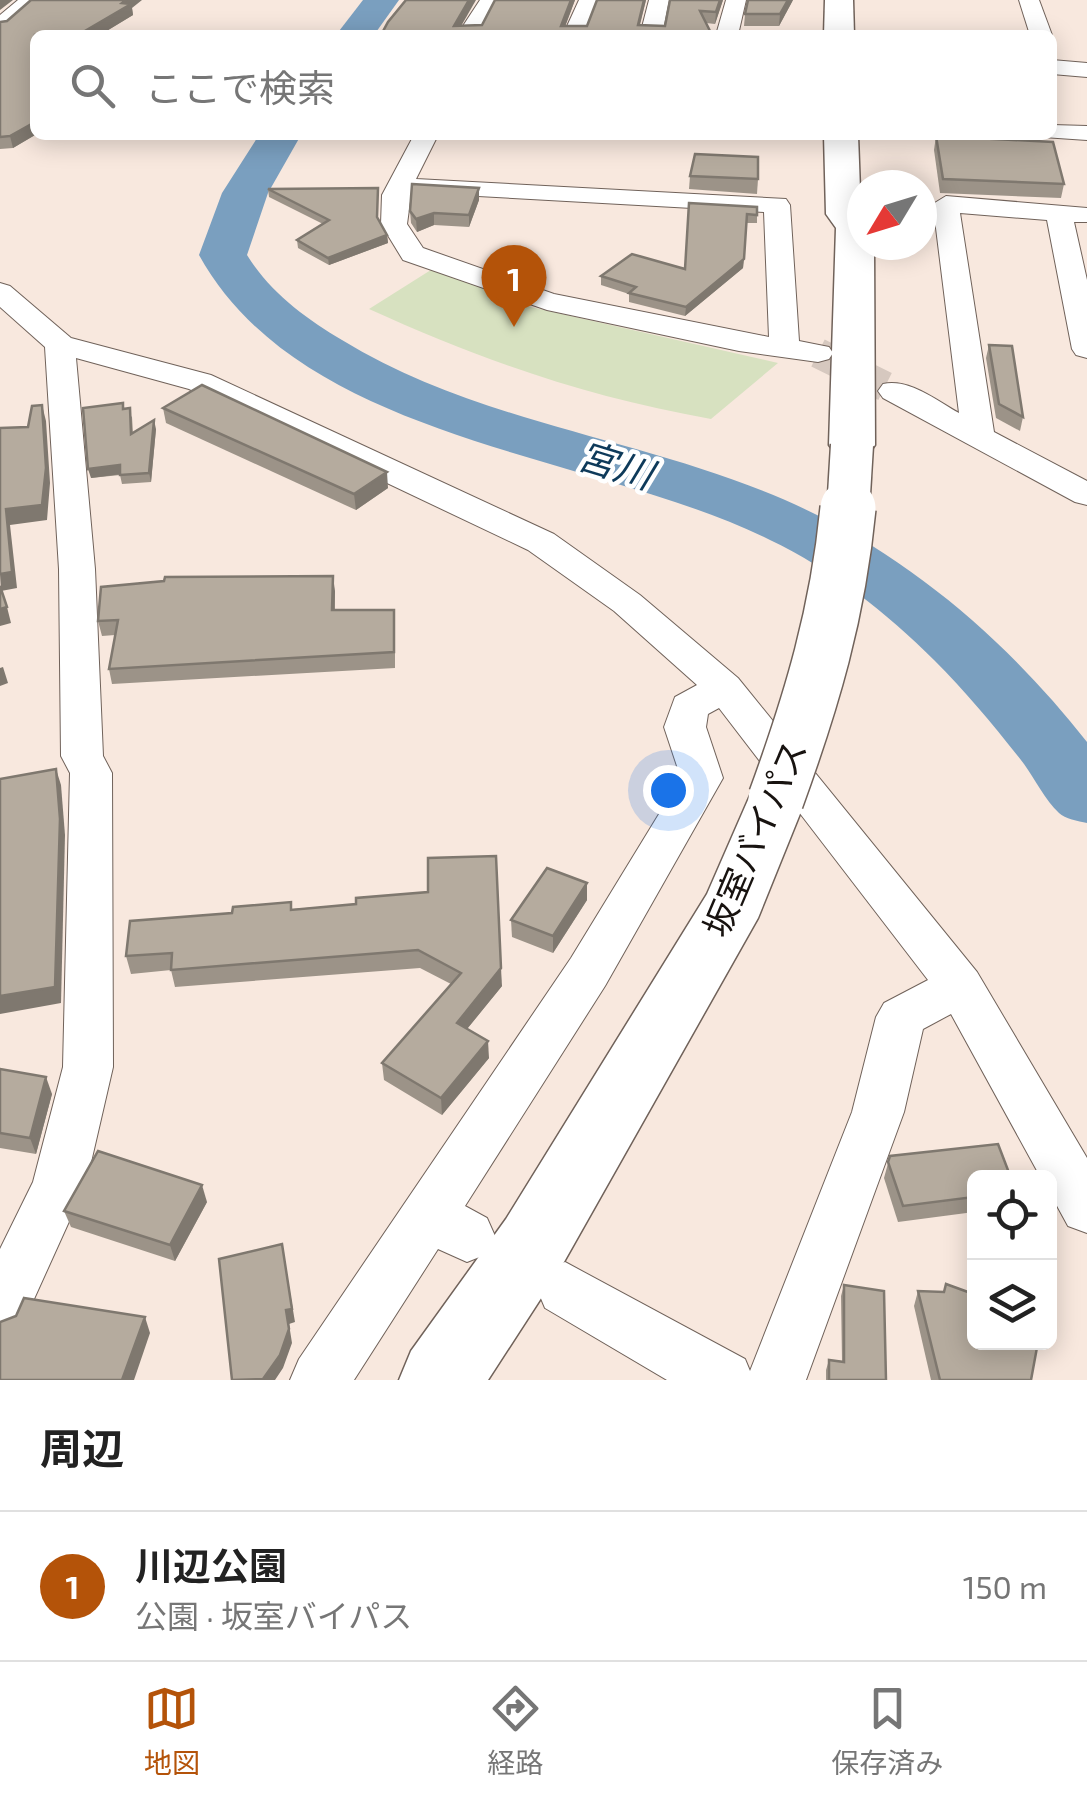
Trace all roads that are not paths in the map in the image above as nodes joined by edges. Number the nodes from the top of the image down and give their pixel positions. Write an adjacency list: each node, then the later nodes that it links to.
1 (30, 0): 8 (street)
2 (490, 0): 9 (street)
3 (588, 0): 10 (street)
4 (659, 0): 11 (street)
5 (736, 0): 12 (street)
6 (839, 0): 13 (highway)
7 (1028, 0): 14 (street)
8 (0, 25)
9 (471, 30)
10 (576, 30)
11 (652, 30)
12 (728, 30)
13 (839, 30)
14 (1039, 30)
15 (1057, 67): 16 (street)
16 (1087, 70)
17 (1057, 132): 18 (street)
18 (1087, 134)
19 (424, 140): 23 (street)
20 (841, 140): 25 (highway, 坂室バイパス)
21 (872, 140): 22 (highway)
22 (870, 170)
23 (404, 184): 29 (street); 29 (street)
24 (1073, 214): 30 (street); 33 (street)
25 (847, 216)
26 (857, 260): 41 (highway, 坂室バイパス, bridge)
27 (0, 292): 28 (street)
28 (60, 344): 35 (street); 39 (street)
29 (784, 346): 31 (street)
30 (1087, 349)
31 (818, 353)
32 (894, 390): 33 (street)
33 (978, 434): 34 (street)
34 (1078, 482)
35 (724, 687): 36 (street); 40 (street)
36 (960, 986): 37 (street); 43 (street)
37 (1087, 1208)
38 (565, 1289): 42 (street)
39 (0, 1310)
40 (320, 1380)
41 (440, 1380)
42 (724, 1380)
43 (776, 1380)

